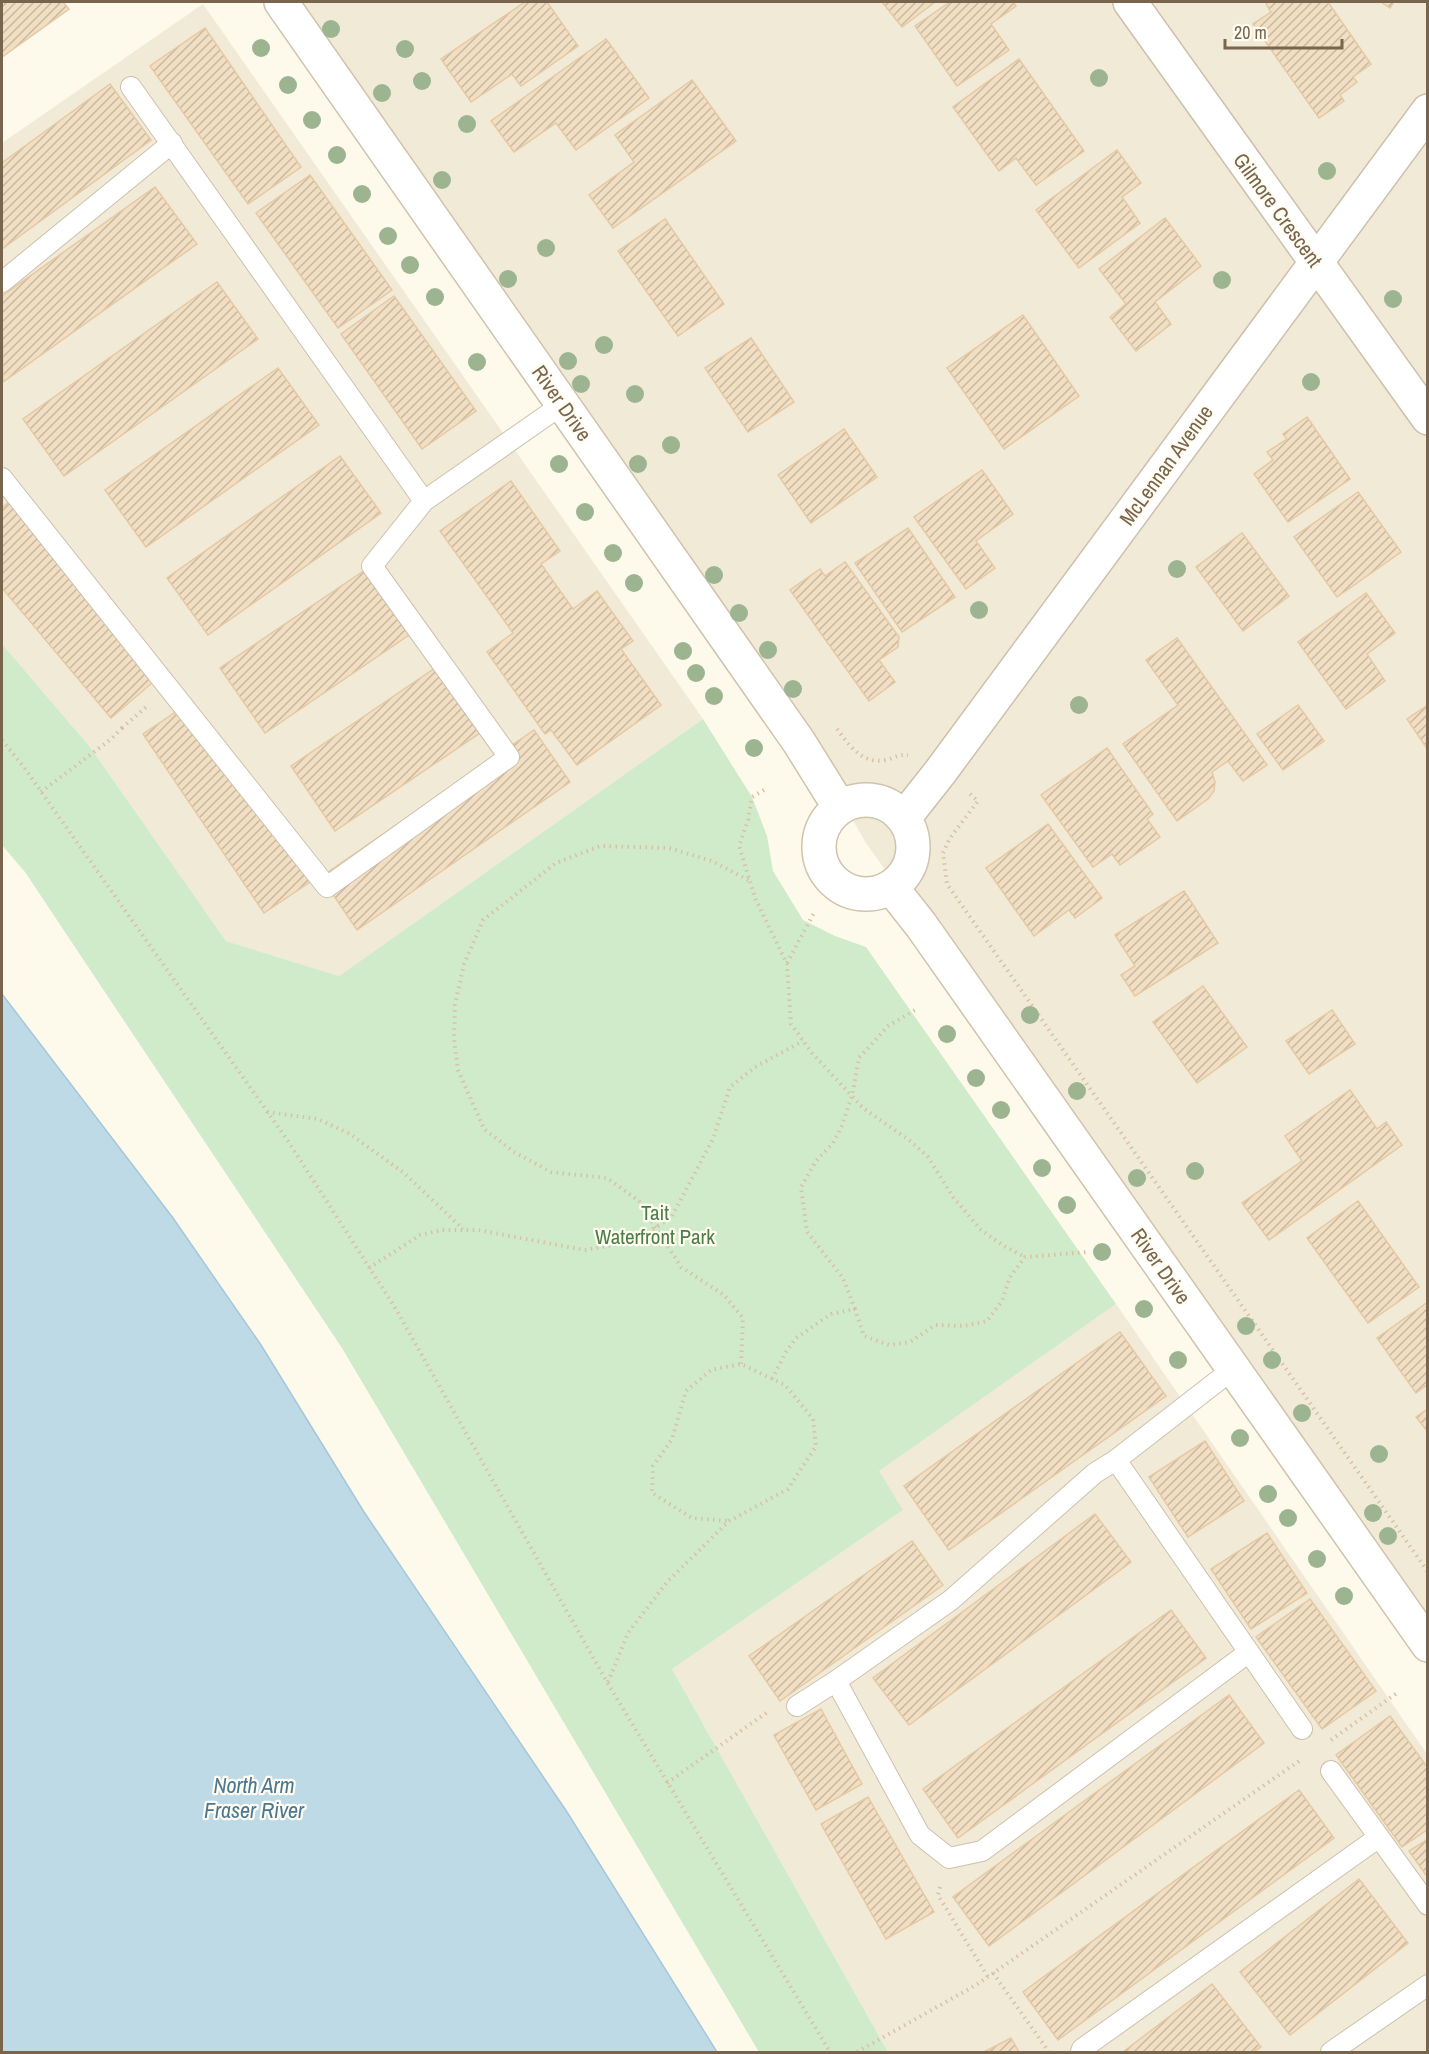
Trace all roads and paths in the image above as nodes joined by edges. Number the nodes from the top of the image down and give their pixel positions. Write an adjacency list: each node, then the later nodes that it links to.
1 (280, 2): 8 (street, River Drive)
2 (1130, 2): 6 (street, Gilmore Crescent)
3 (131, 87): 5 (lane)
4 (1428, 111): 6 (street, McLennan Avenue)
5 (172, 143): 7 (lane); 11 (lane)
6 (1316, 262): 9 (street, Gilmore Crescent); 20 (street, McLennan Avenue)
7 (2, 282)
8 (563, 404): 11 (lane); 19 (street, River Drive)
9 (1428, 418)
10 (2, 478): 11 (lane)
11 (424, 501)
12 (122, 728): 18 (path)
13 (841, 734): 15 (path)
14 (2, 740): 18 (path)
15 (915, 756)
16 (764, 790): 21 (path)
17 (966, 791): 40 (path)
18 (41, 792): 28 (path)
19 (840, 808): 20 (street); 22 (street)
20 (904, 818): 22 (street)
21 (750, 881): 24 (path); 29 (path)
22 (891, 887): 36 (street, River Drive)
23 (815, 911): 24 (path)
24 (787, 964): 26 (path)
25 (917, 1009): 27 (path)
26 (803, 1041): 27 (path); 29 (path)
27 (852, 1096): 32 (path); 34 (path)
28 (267, 1112): 30 (path); 33 (path)
29 (655, 1228): 30 (path); 35 (path)
30 (464, 1230): 33 (path)
31 (1088, 1252): 32 (path)
32 (1025, 1257): 34 (path)
33 (369, 1268): 44 (path)
34 (855, 1309): 37 (path)
35 (741, 1364): 37 (path); 39 (path)
36 (1233, 1369): 38 (lane); 41 (street, River Drive)
37 (772, 1379): 39 (path)
38 (1116, 1460): 42 (lane); 43 (lane)
39 (729, 1521): 44 (path)
40 (1428, 1572)
41 (1428, 1645)
42 (1249, 1652): 47 (lane); 53 (lane)
43 (836, 1681): 46 (lane); 53 (lane)
44 (608, 1682): 51 (path)
45 (1397, 1693): 48 (path)
46 (797, 1706): 51 (path)
47 (1302, 1729)
48 (1330, 1740)
49 (1311, 1753): 55 (path)
50 (1331, 1771): 52 (lane)
51 (667, 1783): 57 (path)
52 (1379, 1837): 54 (lane); 60 (lane)
53 (949, 1858): 55 (path)
54 (1428, 1905)
55 (990, 1975): 58 (path); 59 (path)
56 (1428, 1985): 61 (lane)
57 (830, 2052)
58 (857, 2052)
59 (1049, 2052)
60 (1081, 2052)
61 (1330, 2052)

